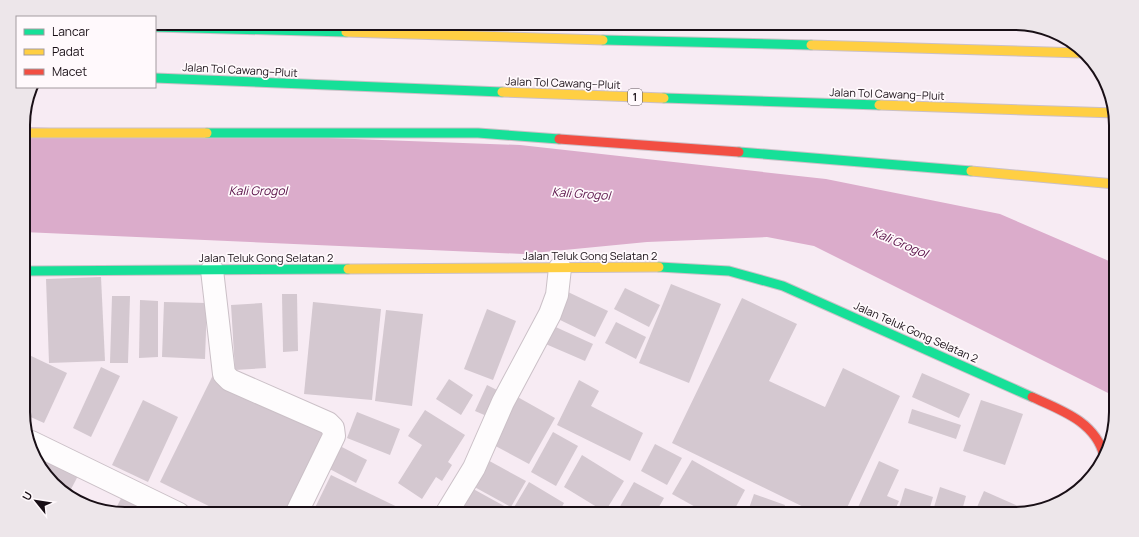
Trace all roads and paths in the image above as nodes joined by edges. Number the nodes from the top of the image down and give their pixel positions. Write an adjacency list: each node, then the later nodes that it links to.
1 (292, 30): 2 (main road)
2 (1075, 53)
3 (156, 78): 4 (main road, Jalan Tol Cawang–Pluit / 1)
4 (1108, 114)
5 (30, 134): 6 (main road)
6 (1109, 183)
7 (560, 268): 8 (main road, Jalan Teluk Gong Selatan 2); 11 (main road, Jalan Teluk Gong Selatan 2); 14 (street)
8 (212, 270): 9 (main road, Jalan Teluk Gong Selatan 2); 13 (street)
9 (30, 272)
10 (36, 444): 12 (street)
11 (1102, 447)
12 (165, 507)
13 (299, 507)
14 (450, 507)

